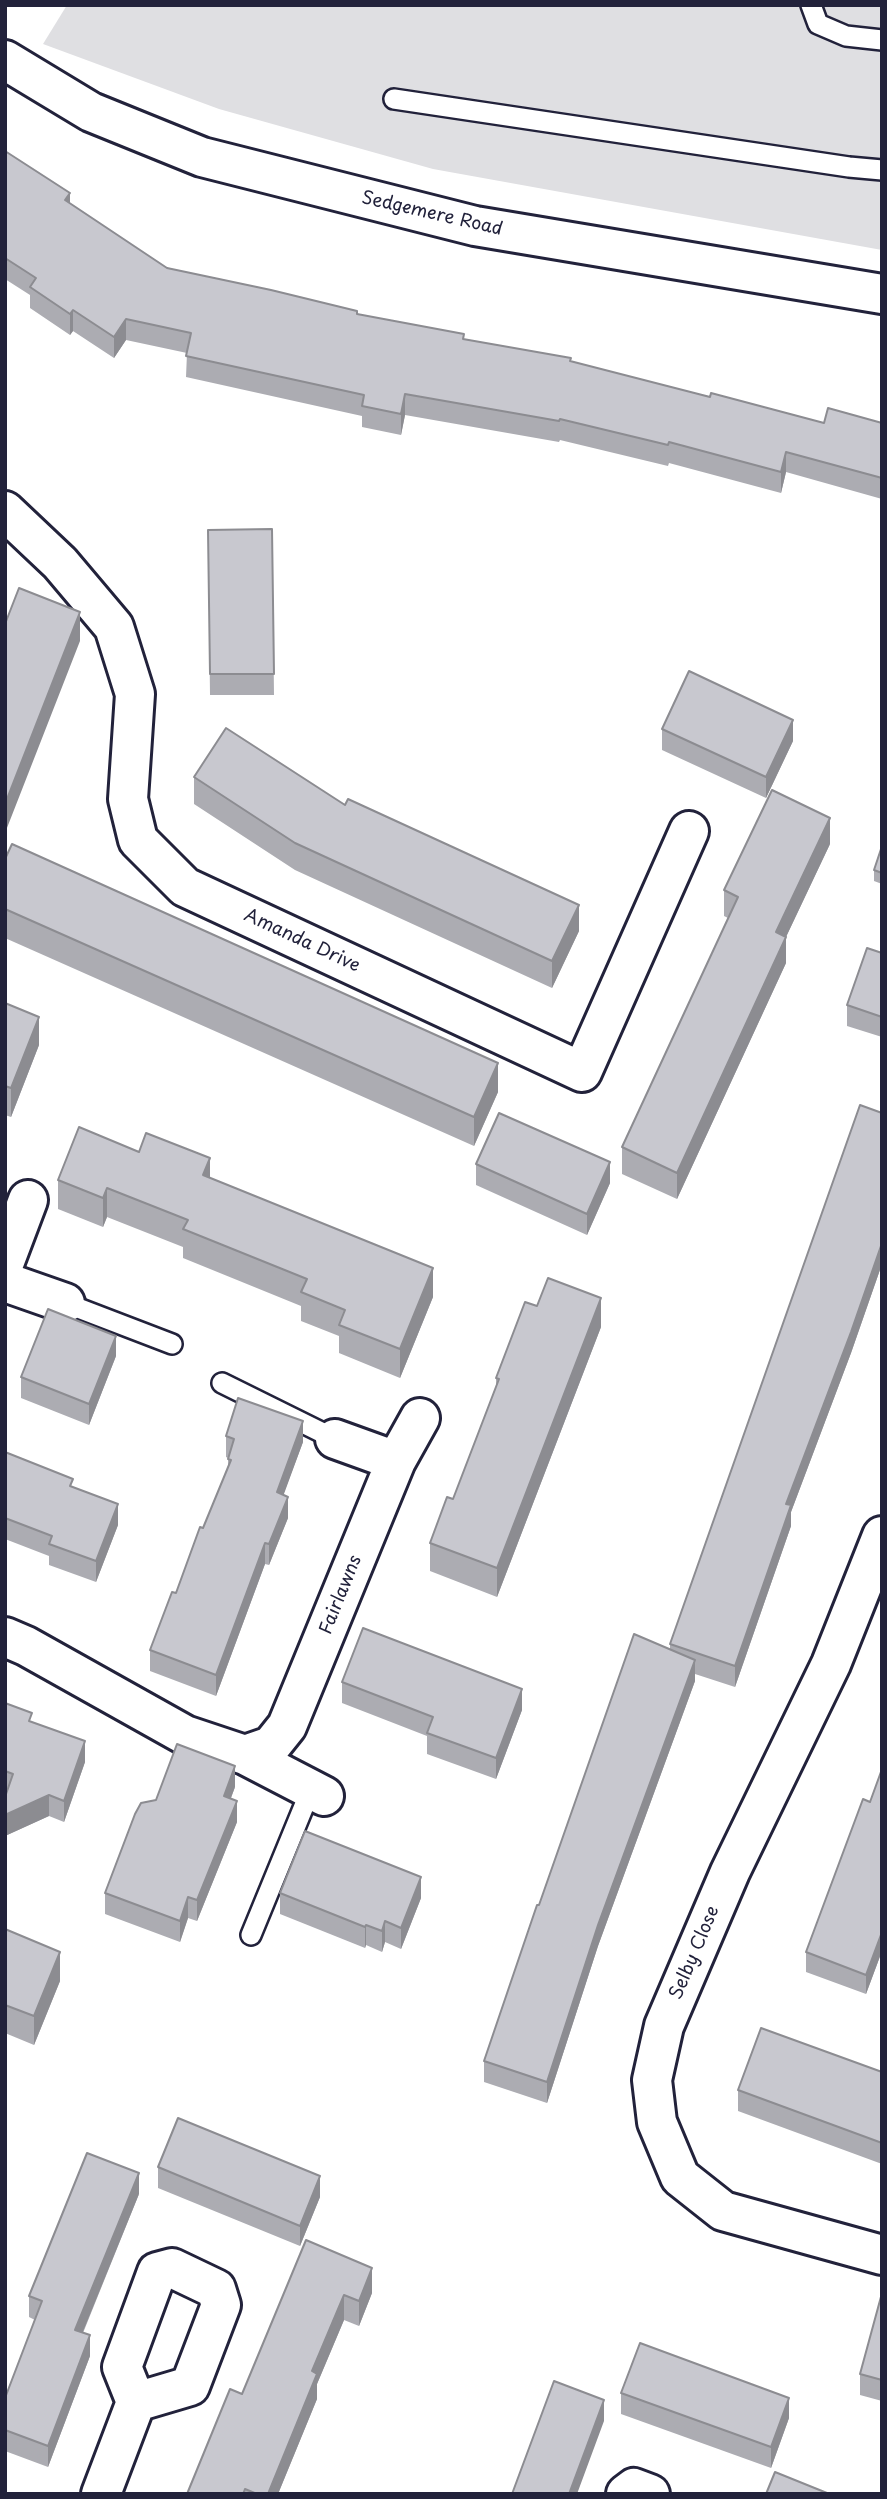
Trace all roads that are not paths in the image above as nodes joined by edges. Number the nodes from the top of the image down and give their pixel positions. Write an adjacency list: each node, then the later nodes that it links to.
1 (811, 5): 2 (lane)
2 (882, 40)
3 (5, 60): 6 (street, Sedgemere Road)
4 (394, 99): 5 (lane)
5 (882, 170)
6 (882, 294)
7 (5, 511): 8 (street, Amanda Drive)
8 (689, 831)
9 (28, 1200): 10 (street)
10 (5, 1261)
11 (5, 1282): 12 (street)
12 (65, 1303): 13 (lane)
13 (172, 1344)
14 (222, 1383): 16 (lane)
15 (420, 1418): 17 (street, Fairlawns)
16 (335, 1439): 17 (street)
17 (396, 1461): 20 (street, Fairlawns)
18 (882, 1536): 23 (street, Selby Close)
19 (5, 1637): 20 (street)
20 (245, 1755): 21 (street)
21 (318, 1792): 22 (lane)
22 (251, 1936)
23 (882, 2255)
24 (136, 2402): 25 (street)
25 (101, 2494)
26 (626, 2494): 27 (street)
27 (650, 2494)

